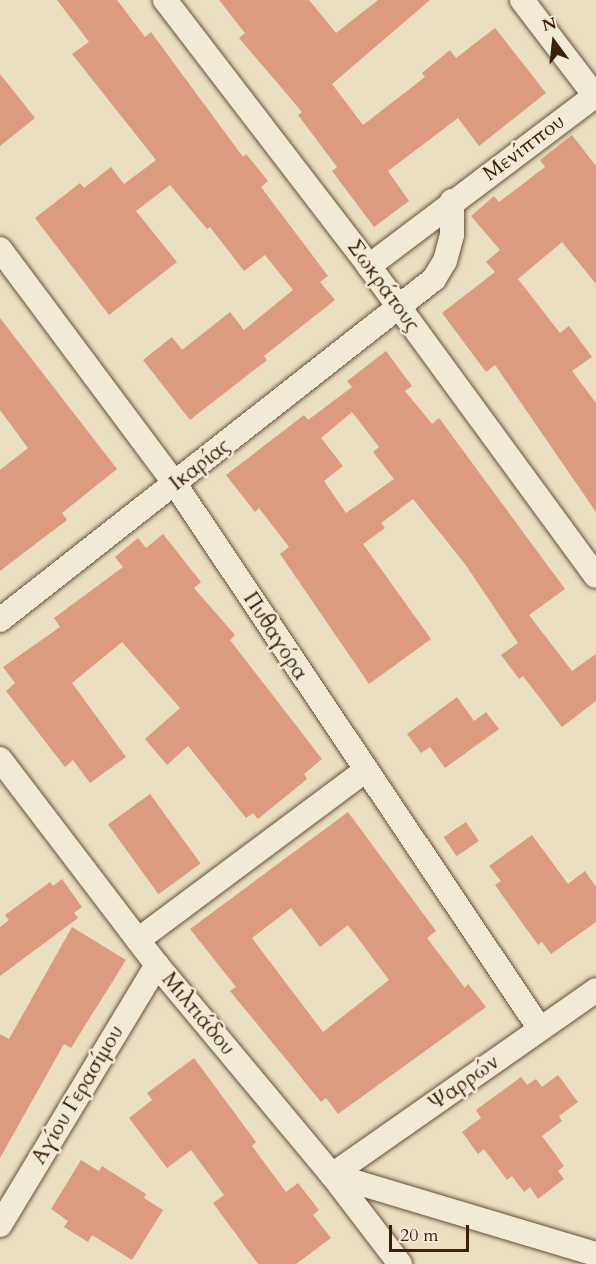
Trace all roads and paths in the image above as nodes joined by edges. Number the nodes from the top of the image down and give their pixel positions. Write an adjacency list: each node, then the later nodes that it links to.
1 (165, 0): 6 (street, Σωκράτους)
2 (522, 0): 3 (street)
3 (596, 96): 4 (street, Μενίππου)
4 (453, 201): 6 (street, Μενίππου); 7 (street)
5 (0, 249): 8 (street, Πυθαγόρα)
6 (369, 266): 7 (street, Σωκράτους)
7 (399, 308): 8 (street, Ικαρίας); 9 (street, Σωκράτους)
8 (175, 484): 10 (street, Ικαρίας); 12 (street, Πυθαγόρα)
9 (596, 576)
10 (0, 621)
11 (0, 759): 13 (street, Μιλτιάδου)
12 (364, 771): 13 (street); 16 (street, Πυθαγόρα)
13 (138, 940): 14 (street, Μιλτιάδου)
14 (157, 965): 17 (street, Μιλτιάδου); 18 (street, Αγίου Γερασίμου)
15 (596, 990): 16 (street, Ψαρρών)
16 (540, 1029): 17 (street, Ψαρρών)
17 (332, 1175): 19 (street); 20 (street, Μιλτιάδου)
18 (0, 1225)
19 (596, 1254)
20 (400, 1264)

